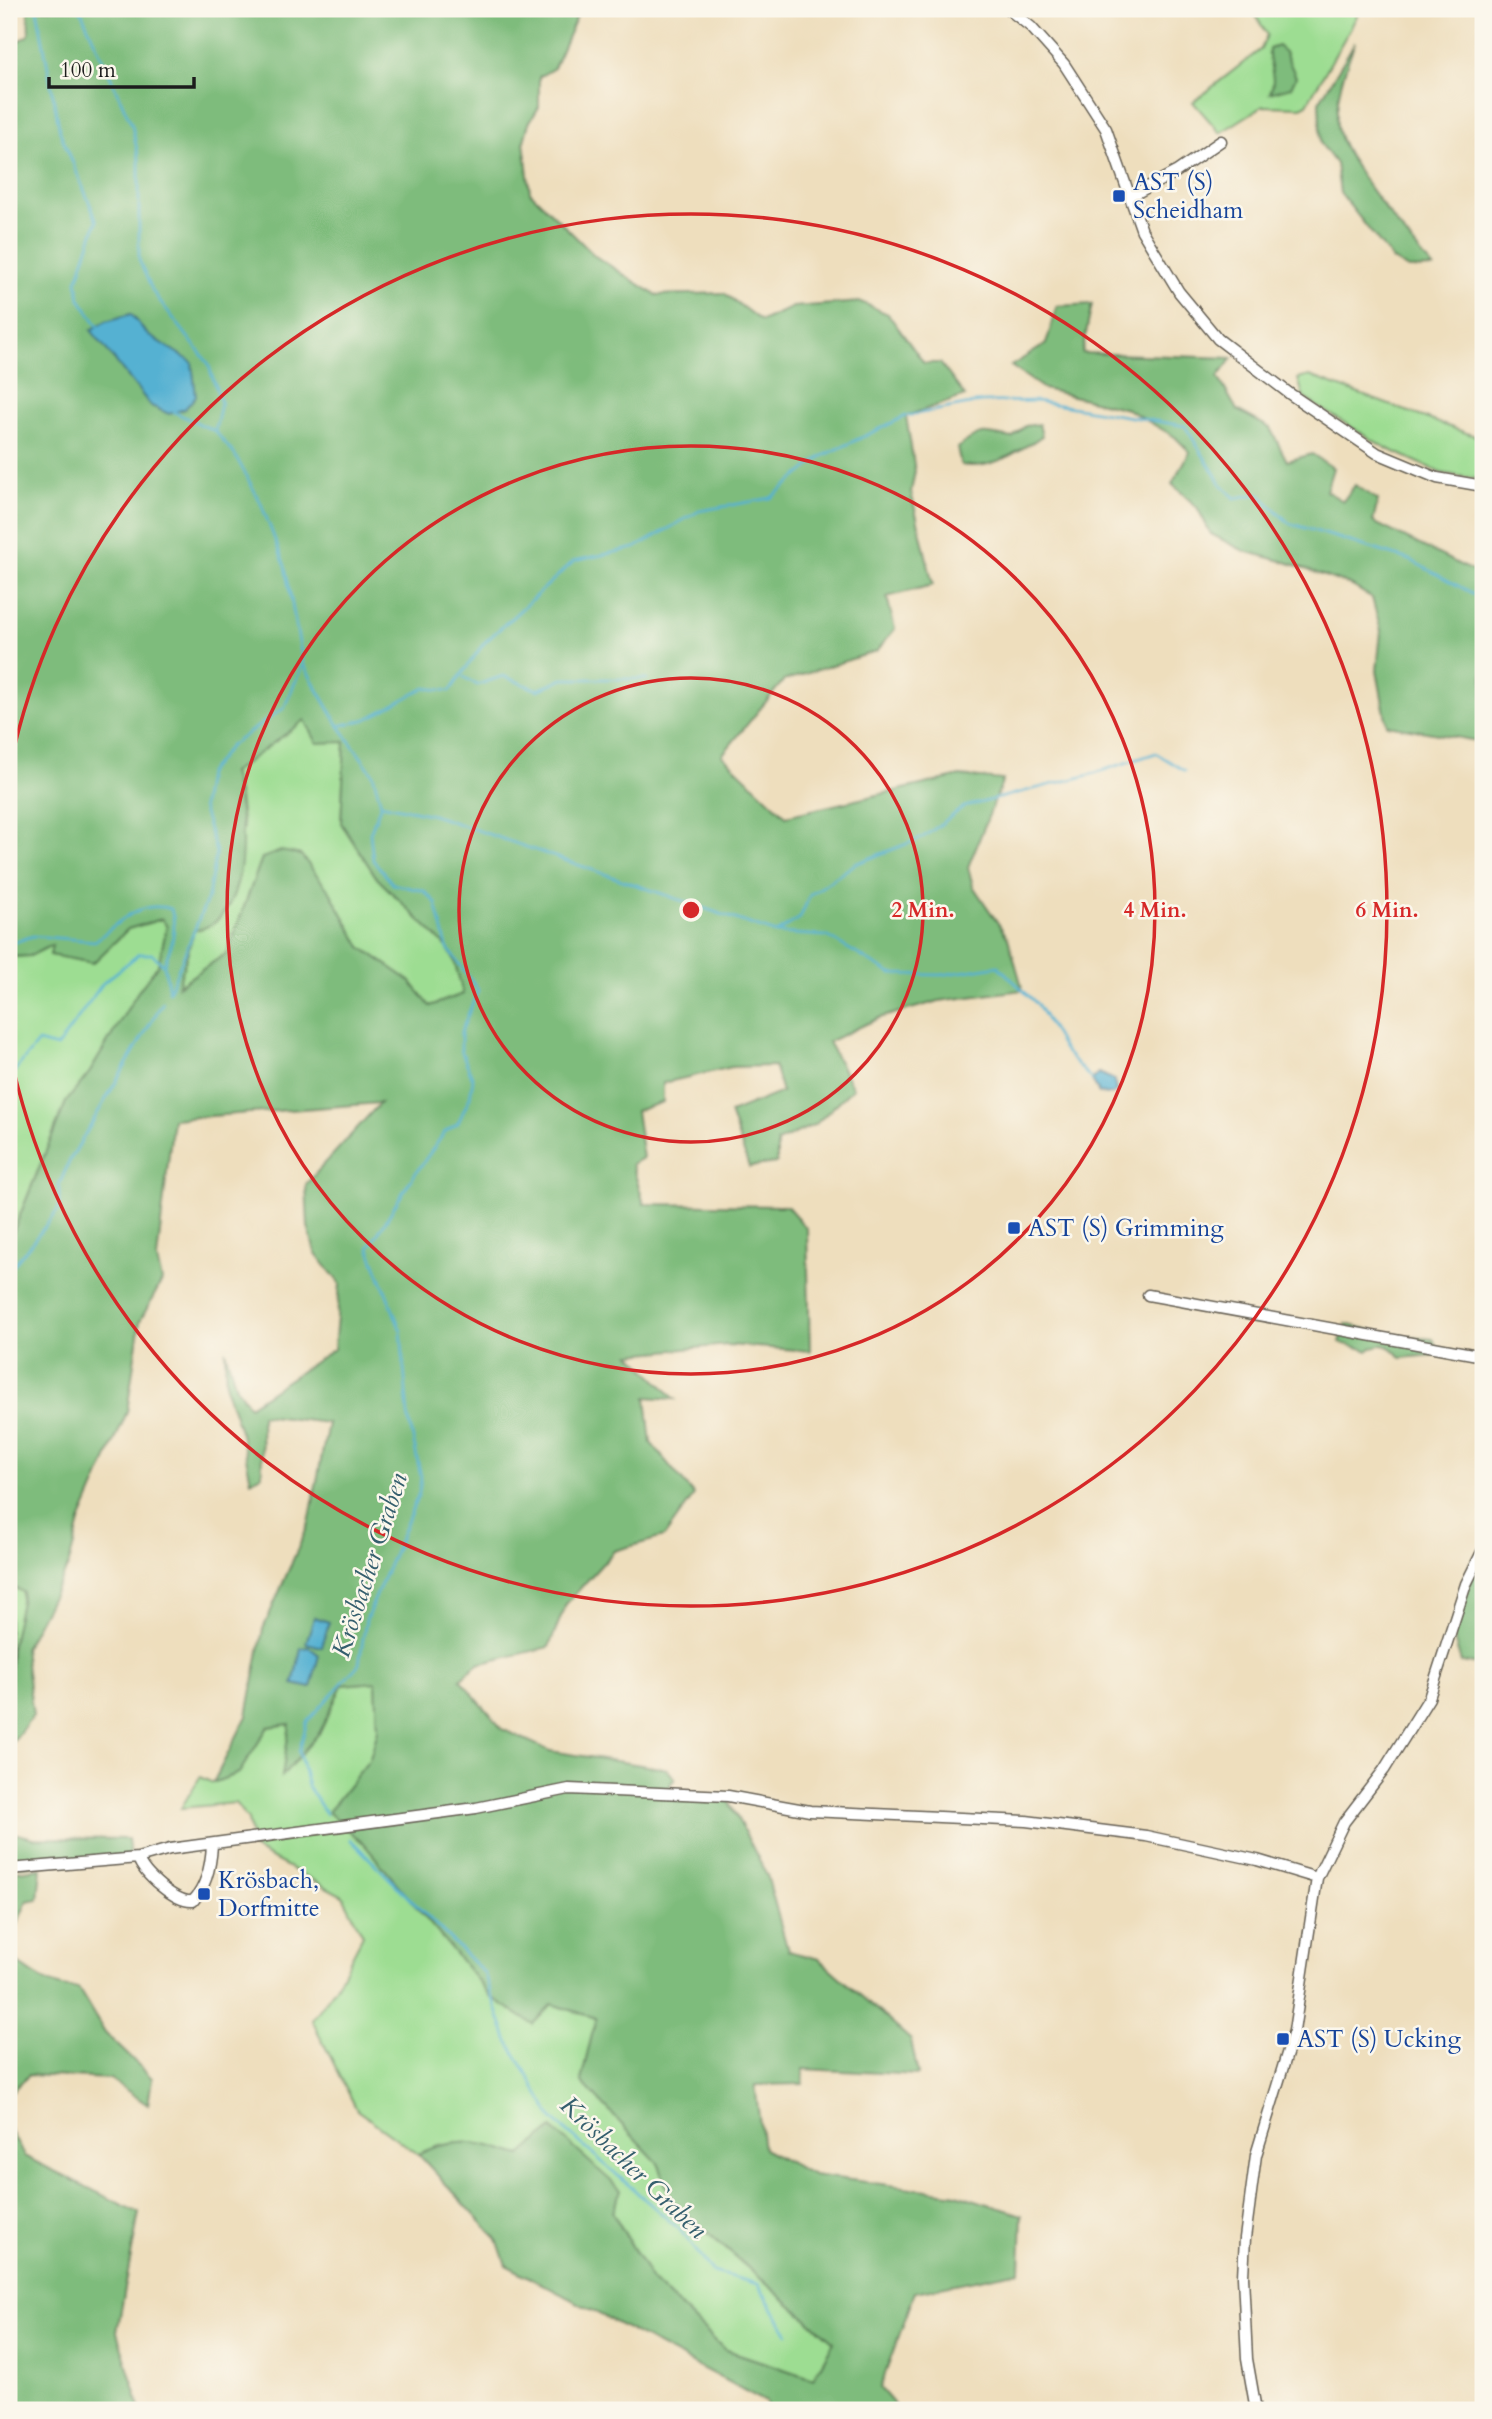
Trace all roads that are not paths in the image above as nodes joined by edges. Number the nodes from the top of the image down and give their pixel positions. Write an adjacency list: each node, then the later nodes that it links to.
1 (1008, 9): 3 (street)
2 (1221, 141): 3 (street)
3 (1129, 197): 4 (street)
4 (1483, 486)
5 (1148, 1295): 6 (street)
6 (1483, 1356)
7 (1483, 1550): 11 (street)
8 (212, 1844): 9 (street); 9 (street); 11 (street)
9 (138, 1858): 10 (street)
10 (9, 1870)
11 (1317, 1878): 12 (street)
12 (1256, 2410)

